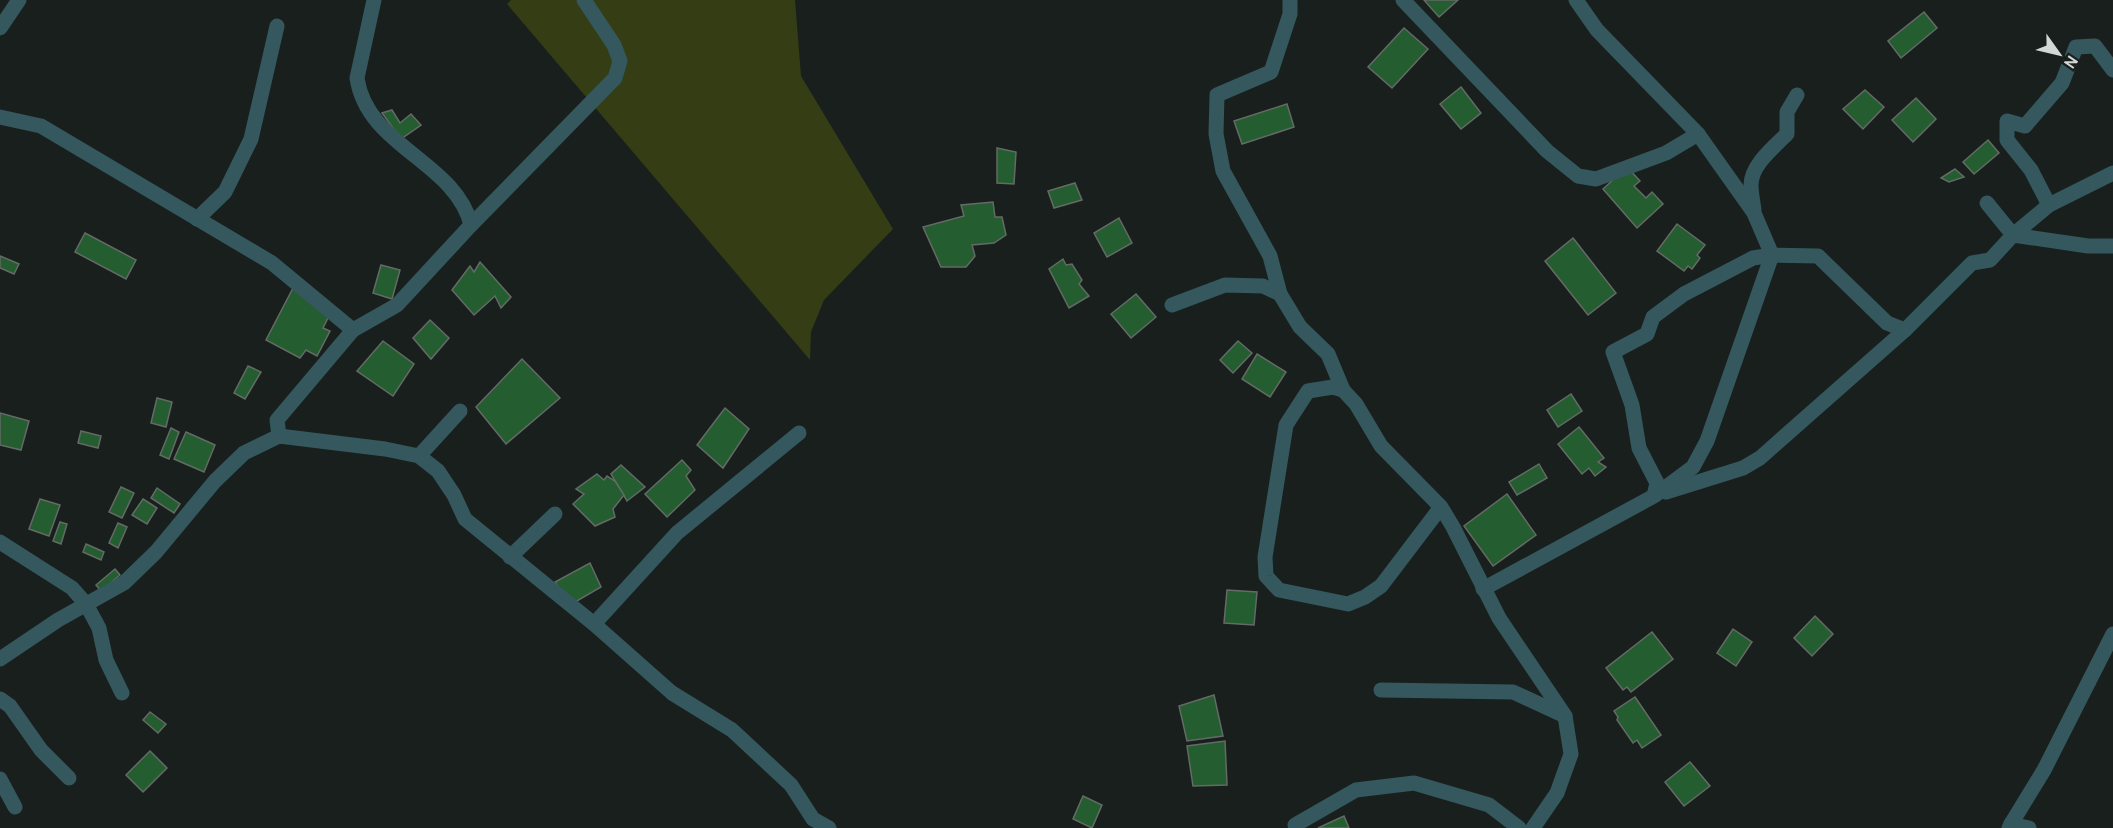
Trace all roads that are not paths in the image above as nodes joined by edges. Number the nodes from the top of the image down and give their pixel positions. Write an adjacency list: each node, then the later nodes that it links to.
1 (19, 0): 8 (street)
2 (374, 0): 18 (street)
3 (584, 0): 18 (street)
4 (1290, 0): 22 (street)
5 (1403, 0): 12 (street)
6 (1576, 0): 12 (street)
7 (277, 26): 17 (street)
8 (0, 28)
9 (2113, 70): 15 (street)
10 (1797, 95): 16 (street)
11 (0, 117): 17 (street)
12 (1698, 134): 16 (street)
13 (2113, 173): 15 (street)
14 (1988, 203): 19 (street)
15 (2049, 205): 19 (street)
16 (1754, 213): 21 (street)
17 (197, 219): 24 (street)
18 (471, 225): 24 (street)
19 (2013, 234): 20 (street); 25 (street)
20 (2113, 246)
21 (1772, 255): 25 (street); 31 (street); 31 (street)
22 (1280, 294): 23 (street); 26 (street)
23 (1172, 305)
24 (353, 330): 29 (street)
25 (1905, 330): 31 (street)
26 (1343, 390): 32 (street); 32 (street)
27 (460, 411): 30 (street)
28 (799, 433): 38 (street)
29 (279, 436): 30 (street); 37 (street)
30 (419, 456): 35 (street)
31 (1654, 496): 36 (street)
32 (1441, 507): 36 (street)
33 (555, 514): 35 (street)
34 (0, 542): 37 (street)
35 (510, 557): 38 (street)
36 (1483, 588): 44 (street)
37 (86, 604): 40 (street); 42 (street)
38 (594, 624): 50 (street)
39 (2113, 634): 49 (street)
40 (0, 659)
41 (1381, 690): 44 (street)
42 (122, 693)
43 (0, 699): 45 (street)
44 (1564, 716): 52 (street)
45 (69, 778)
46 (0, 779): 47 (street)
47 (15, 807)
48 (1295, 825): 51 (street)
49 (2010, 826): 53 (street)
50 (829, 828)
51 (1519, 828)
52 (1533, 828)
53 (2029, 828)

